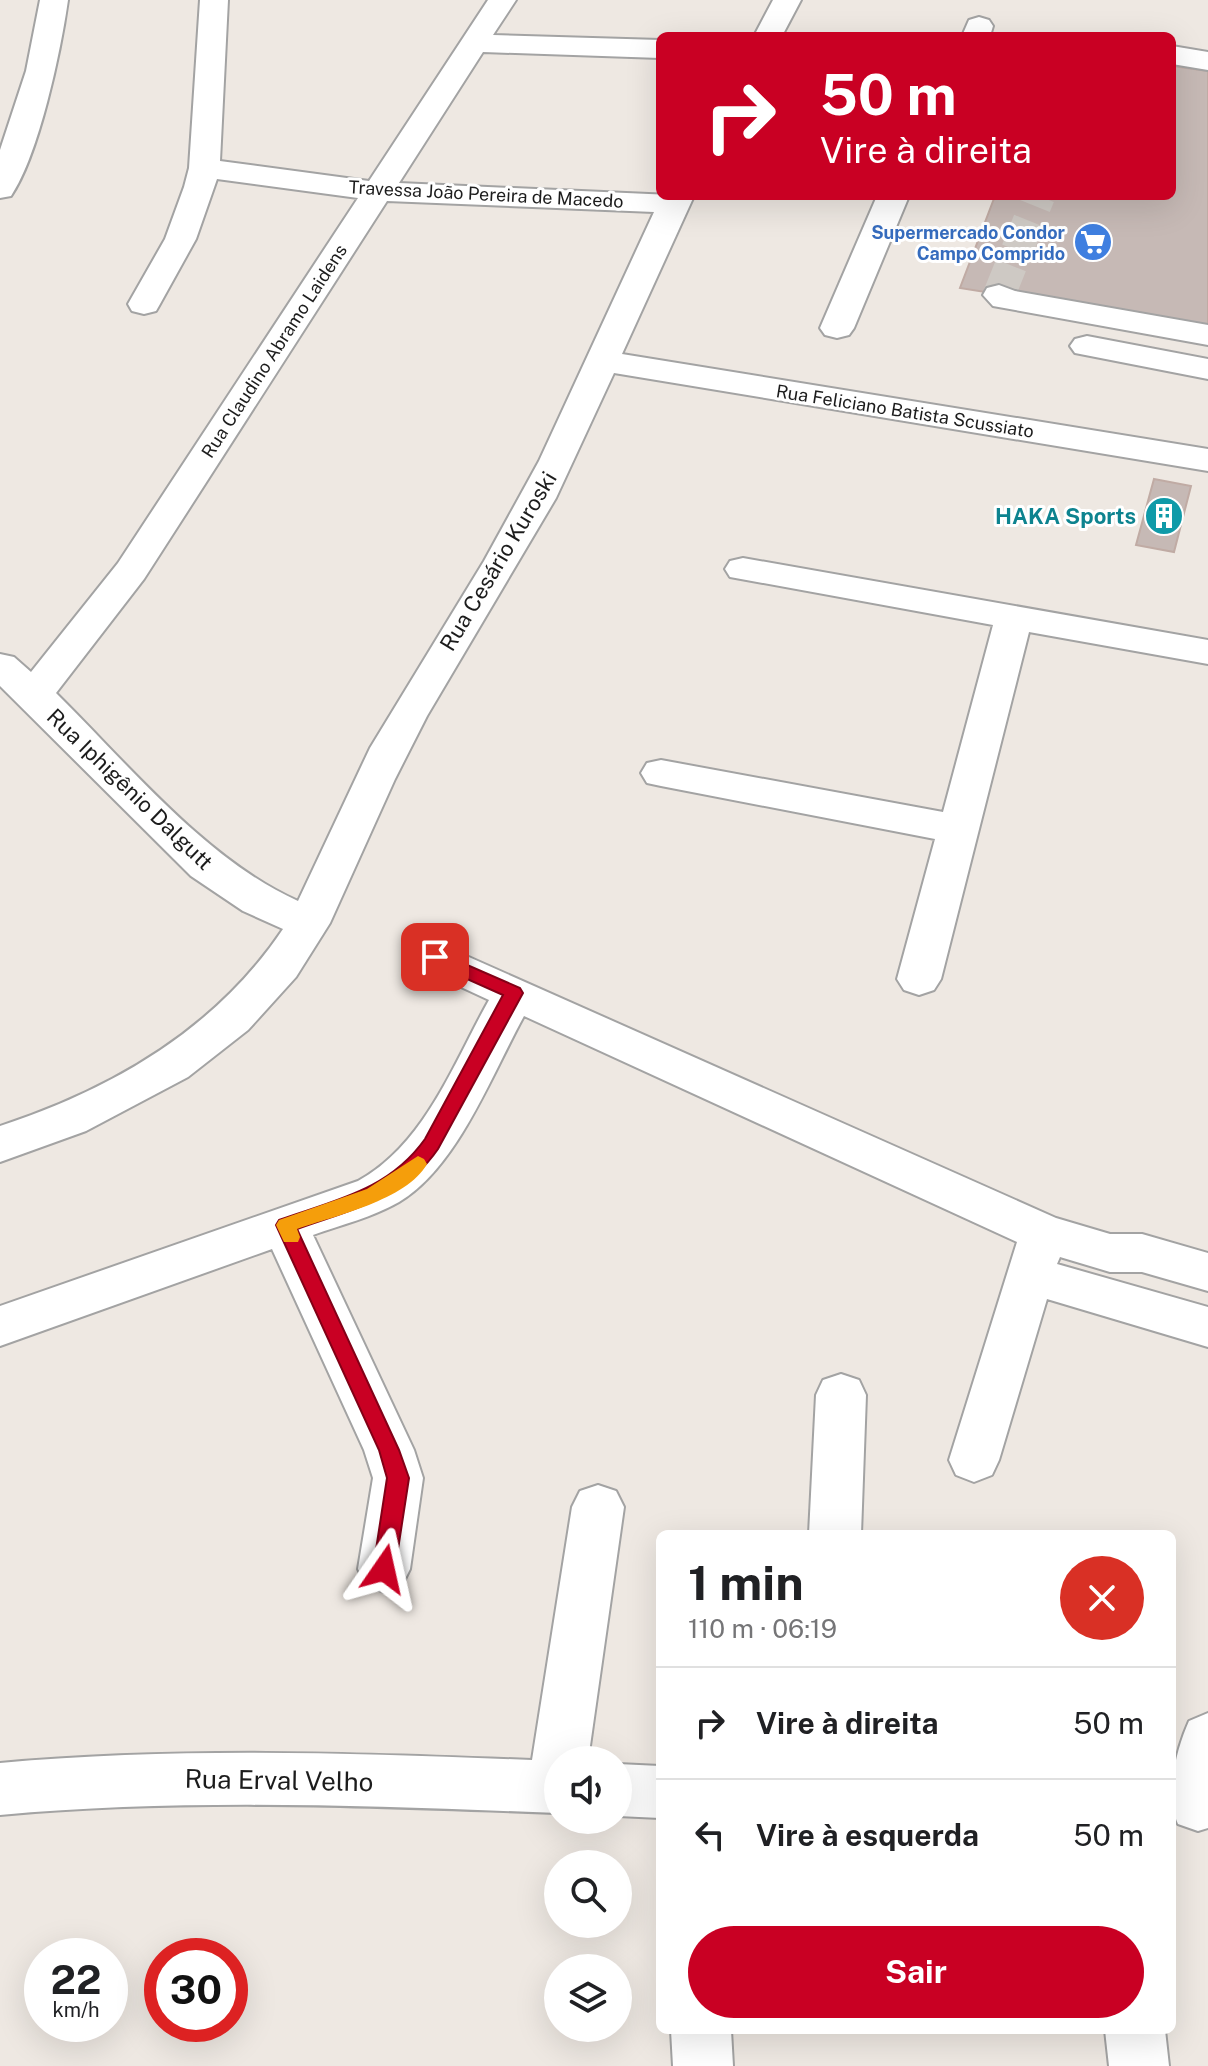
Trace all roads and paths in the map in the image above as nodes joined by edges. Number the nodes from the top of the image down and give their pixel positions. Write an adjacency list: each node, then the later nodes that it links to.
1 (54, 0): 11 (street)
2 (214, 0): 10 (street)
3 (502, 0): 6 (street, Rua Claudino Abramo Laidens)
4 (787, 0): 5 (street)
5 (770, 32)
6 (474, 43): 7 (street); 12 (street, Rua Claudino Abramo Laidens)
7 (656, 49)
8 (1176, 56): 9 (street)
9 (1208, 61)
10 (204, 168): 12 (street, Travessa João Pereira de Macedo); 17 (street)
11 (0, 189)
12 (378, 191): 13 (street, Travessa João Pereira de Macedo); 28 (street, Rua Claudino Abramo Laidens)
13 (656, 199)
14 (676, 200): 21 (street, Rua Cesário Kuroski)
15 (891, 200): 18 (street)
16 (999, 295): 19 (street)
17 (144, 304)
18 (837, 328)
19 (1208, 335)
20 (1087, 346): 22 (street)
21 (602, 361): 23 (street, Rua Feliciano Batista Scussiato); 31 (street, Rua Cesário Kuroski)
22 (1208, 369)
23 (1208, 460)
24 (743, 569): 25 (street)
25 (1014, 617): 26 (street); 30 (street)
26 (1203, 644)
27 (0, 666): 28 (street, Rua Iphigênio Dalgutt)
28 (34, 694): 31 (street, Rua Iphigênio Dalgutt)
29 (661, 773): 30 (street)
30 (958, 829): 33 (street)
31 (309, 923): 35 (street, Rua Cesário Kuroski)
32 (435, 957): 34 (street)
33 (919, 979)
34 (514, 993): 36 (street); 37 (street)
35 (0, 1144)
36 (285, 1225): 39 (street); 45 (street)
37 (1036, 1254): 38 (street); 40 (street); 42 (street)
38 (1208, 1272)
39 (0, 1326)
40 (1208, 1327)
41 (841, 1395): 44 (street)
42 (974, 1460)
43 (598, 1507): 47 (street)
44 (835, 1530)
45 (384, 1569)
46 (1208, 1739): 52 (street)
47 (563, 1746)
48 (544, 1777): 49 (street, Rua Erval Velho)
49 (0, 1789)
50 (632, 1791): 51 (street)
51 (656, 1792)
52 (1193, 1805)
53 (701, 2034): 55 (street)
54 (1135, 2034): 56 (street)
55 (703, 2066)
56 (1139, 2066)

